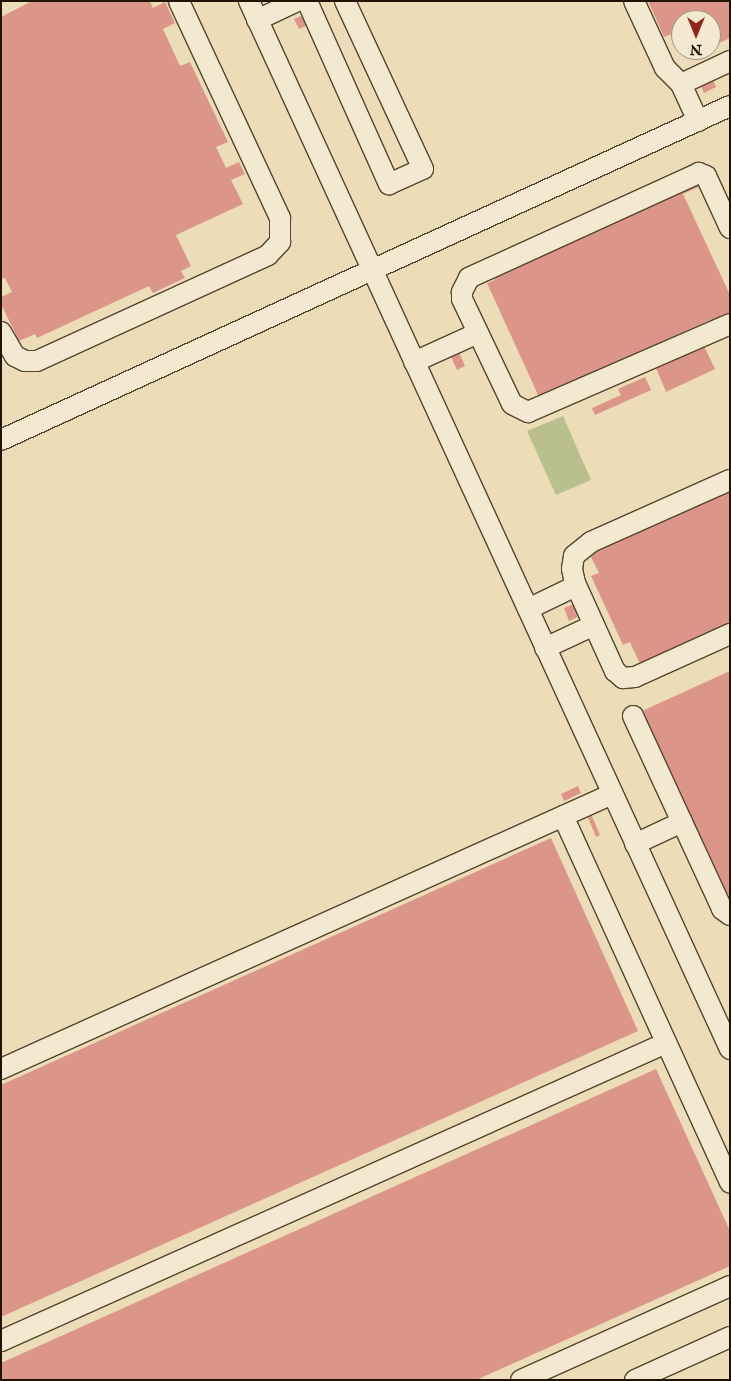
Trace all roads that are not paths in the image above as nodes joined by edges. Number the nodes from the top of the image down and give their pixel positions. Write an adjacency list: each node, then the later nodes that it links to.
1 (178, 1): 15 (street)
2 (249, 1): 7 (street)
3 (298, 1): 7 (street)
4 (307, 1): 5 (street)
5 (345, 1)
6 (634, 1): 9 (street)
7 (257, 20): 13 (street)
8 (730, 61): 9 (street)
9 (681, 84): 11 (street)
10 (730, 106): 11 (street)
11 (698, 121): 13 (street)
12 (730, 228): 16 (street)
13 (372, 270): 17 (street); 18 (street)
14 (730, 324): 16 (street)
15 (1, 332)
16 (478, 333): 17 (street)
17 (414, 362): 21 (street)
18 (1, 440)
19 (730, 480): 20 (street)
20 (576, 586): 21 (street); 22 (street)
21 (528, 609): 24 (street)
22 (594, 625): 23 (street); 24 (street)
23 (730, 634)
24 (545, 648): 26 (street)
25 (633, 716): 28 (street)
26 (612, 794): 27 (street); 29 (street)
27 (563, 816): 31 (street); 33 (street)
28 (682, 822): 29 (street); 30 (street)
29 (635, 844): 32 (street)
30 (730, 915)
31 (666, 1043): 34 (street); 37 (street)
32 (730, 1049)
33 (1, 1069)
34 (730, 1183)
35 (730, 1286): 38 (street)
36 (730, 1337): 39 (street)
37 (1, 1341)
38 (522, 1380)
39 (635, 1380)

